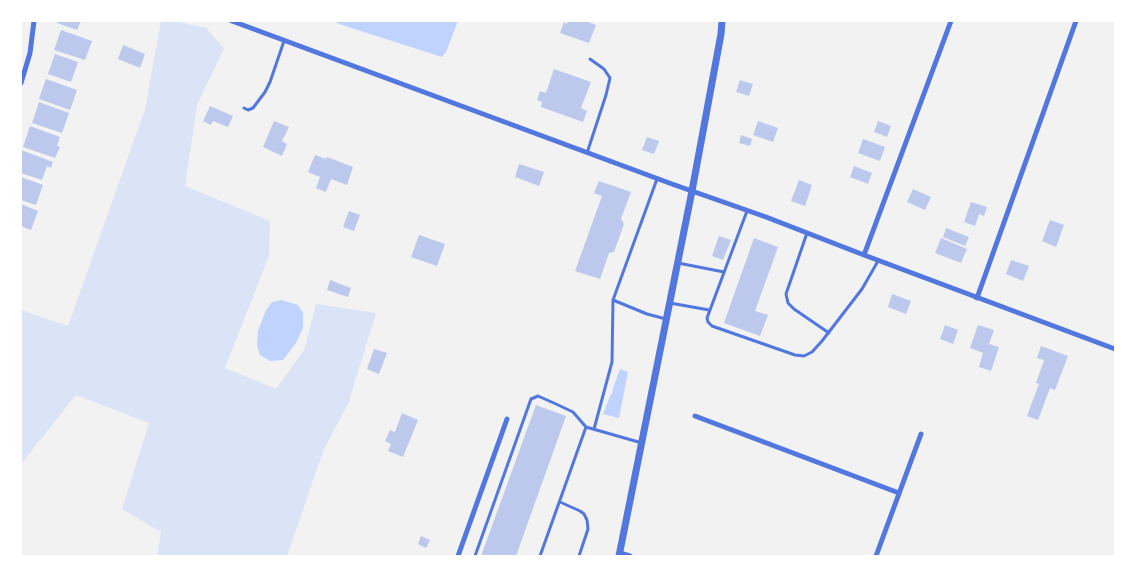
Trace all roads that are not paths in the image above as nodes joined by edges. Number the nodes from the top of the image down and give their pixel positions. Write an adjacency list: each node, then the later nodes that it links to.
1 (34, 21): 8 (street)
2 (232, 21): 6 (street)
3 (722, 21): 12 (street)
4 (951, 21): 15 (street)
5 (1076, 21): 19 (street)
6 (284, 41): 9 (lane); 10 (street)
7 (590, 59): 10 (lane)
8 (21, 84)
9 (244, 108)
10 (587, 153): 11 (street)
11 (657, 178): 12 (street); 20 (lane)
12 (692, 191): 13 (street); 17 (street)
13 (748, 210): 14 (street); 18 (lane)
14 (807, 233): 15 (street); 24 (lane)
15 (864, 255): 16 (street)
16 (878, 261): 19 (street); 24 (lane)
17 (678, 262): 18 (lane); 21 (street)
18 (724, 272): 22 (lane)
19 (977, 298): 25 (street)
20 (613, 300): 23 (lane); 29 (lane)
21 (670, 303): 22 (lane); 23 (street)
22 (709, 310): 24 (lane)
23 (667, 320): 31 (street)
24 (828, 333)
25 (1115, 348)
26 (695, 416): 32 (street)
27 (507, 419): 35 (street)
28 (586, 427): 29 (lane); 33 (lane); 36 (lane)
29 (594, 429): 31 (lane)
30 (921, 434): 32 (street)
31 (642, 443): 34 (street)
32 (899, 493): 40 (street)
33 (560, 502): 37 (lane); 38 (lane)
34 (620, 554): 39 (street)
35 (458, 556)
36 (475, 556)
37 (540, 556)
38 (579, 556)
39 (630, 556)
40 (876, 556)

